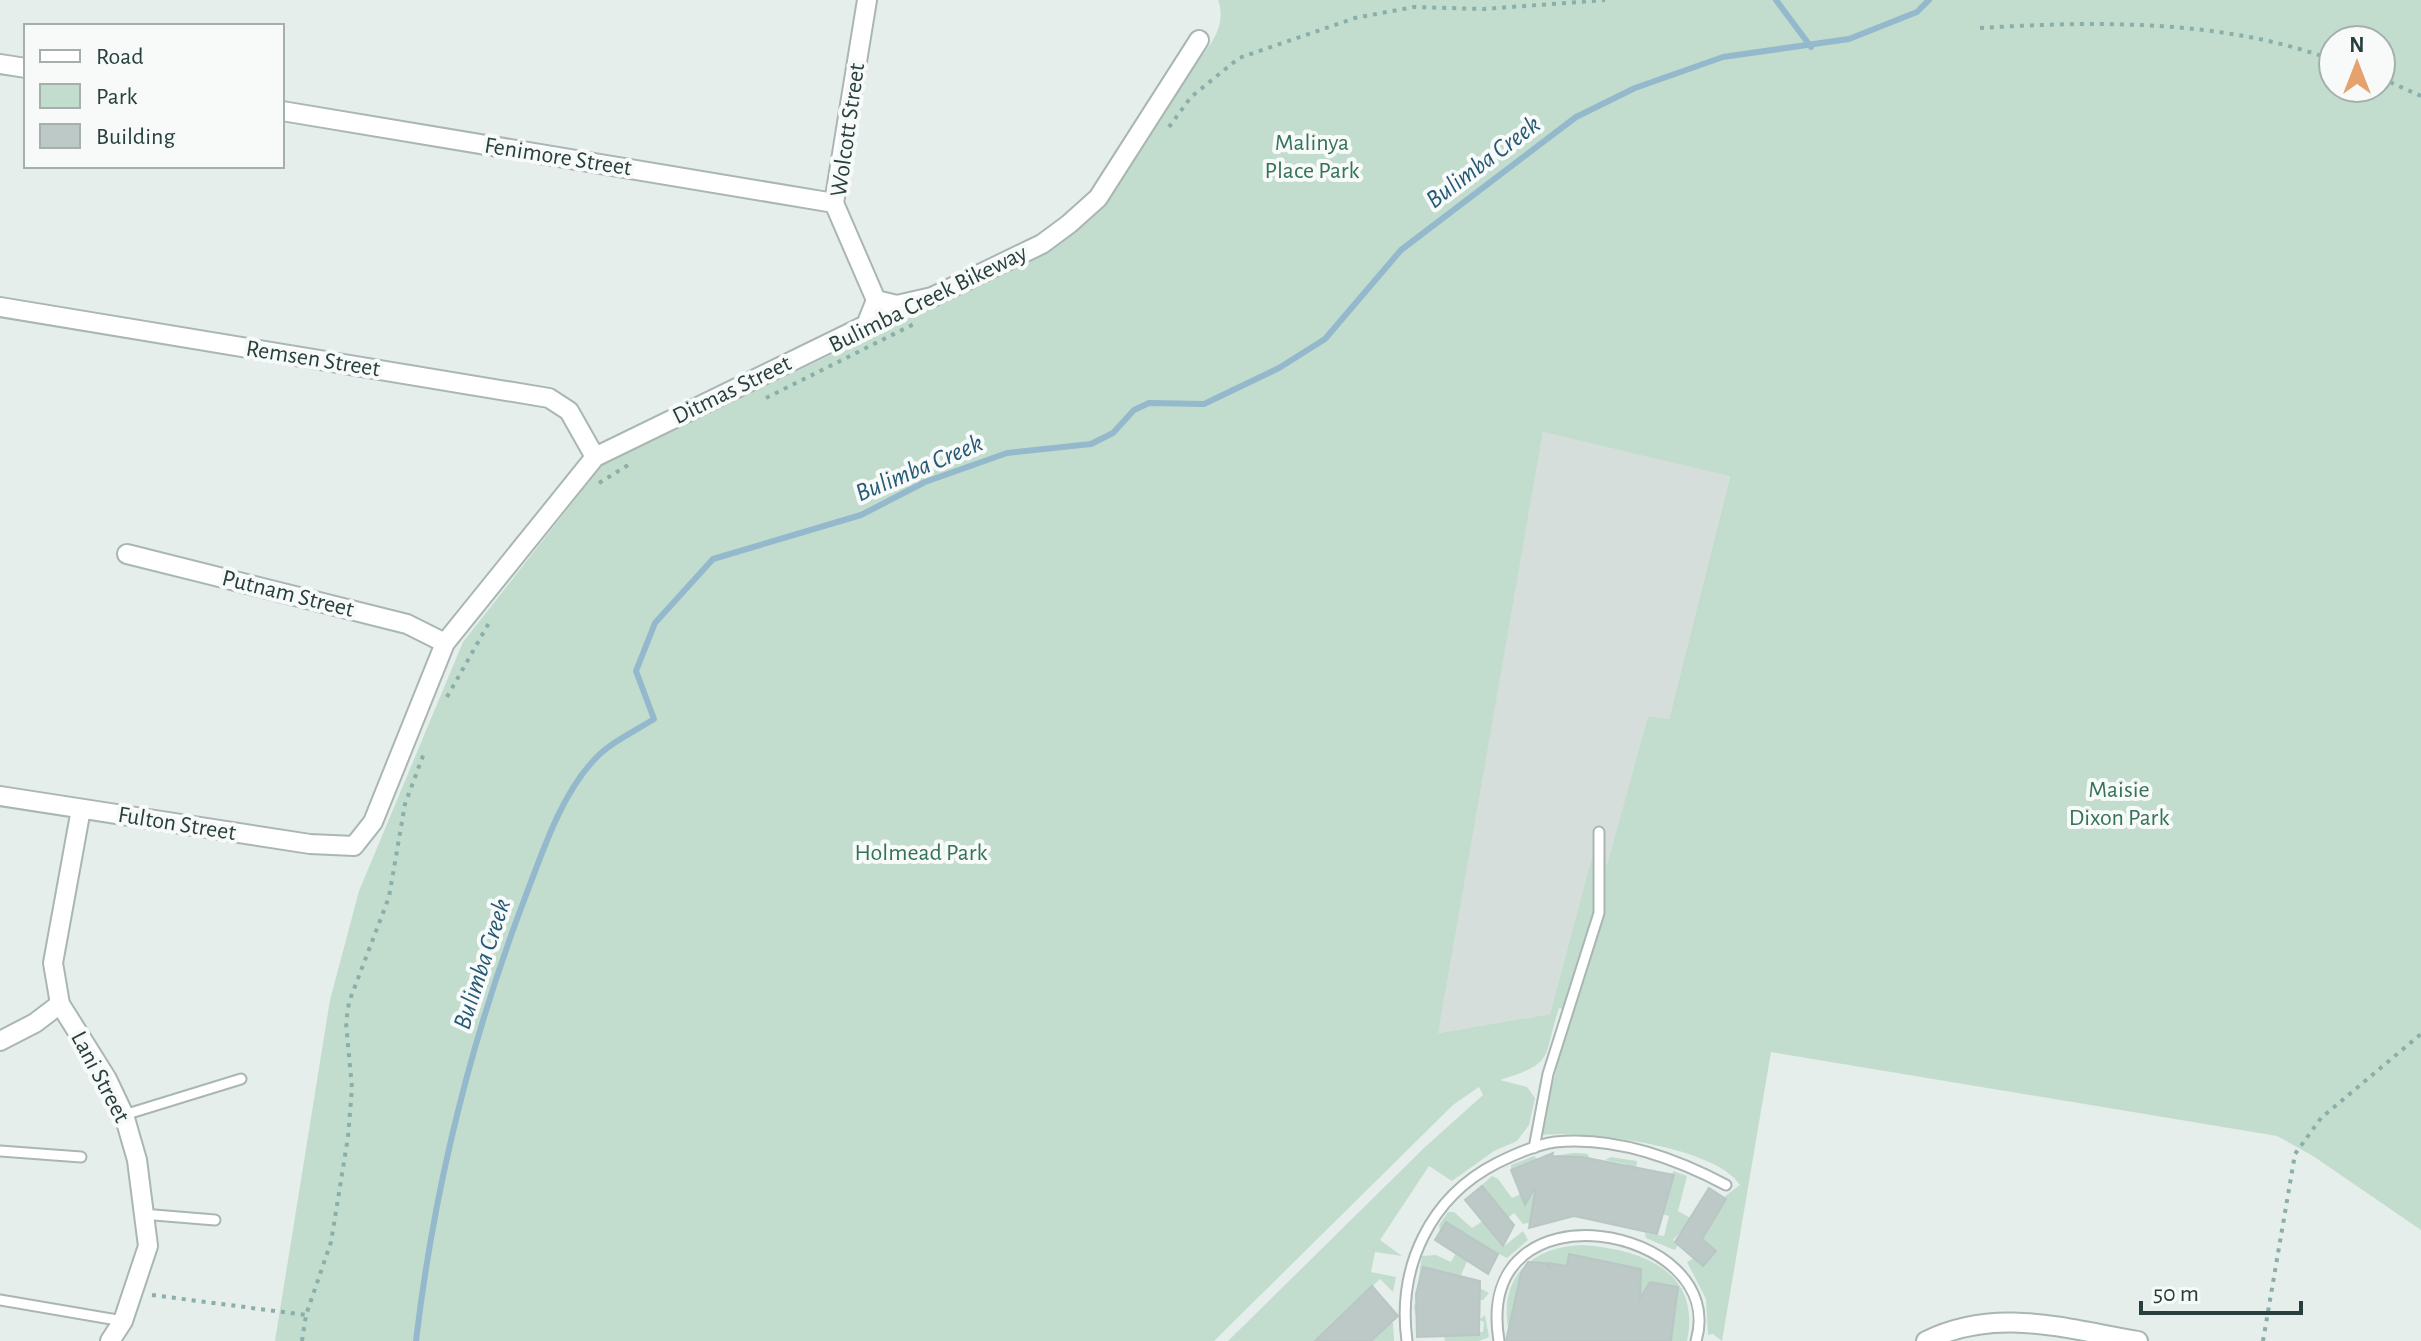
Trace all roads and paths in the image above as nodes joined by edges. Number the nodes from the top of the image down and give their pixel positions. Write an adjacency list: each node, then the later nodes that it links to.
1 (867, 0): 12 (street, Wolcott Street)
2 (1605, 0): 11 (path)
3 (1980, 28): 5 (path)
4 (1199, 40): 13 (street)
5 (2317, 54)
6 (0, 64): 7 (street)
7 (24, 68)
8 (2397, 85): 9 (path)
9 (2421, 96)
10 (284, 111): 12 (street, Fenimore Street)
11 (1167, 130)
12 (834, 203): 13 (street, Wolcott Street)
13 (876, 300): 17 (street, Ditmas Street)
14 (0, 307): 17 (street, Remsen Street)
15 (920, 321): 16 (path, Bulimba Creek Bikeway)
16 (756, 402)
17 (595, 457): 22 (street, Ditmas Street)
18 (636, 460): 19 (path)
19 (592, 488)
20 (127, 554): 22 (street, Putnam Street)
21 (498, 609): 23 (path)
22 (445, 643): 28 (street, Ditmas Street)
23 (443, 704)
24 (427, 746): 42 (path)
25 (0, 796): 26 (street, Fulton Street)
26 (81, 809): 28 (street, Fulton Street); 29 (street, Lani Street)
27 (1599, 832): 34 (lane)
28 (354, 846)
29 (60, 1004): 31 (street); 33 (street, Lani Street)
30 (2421, 1034): 51 (path)
31 (0, 1041)
32 (241, 1079): 33 (lane)
33 (124, 1115): 38 (street, Lani Street)
34 (1534, 1148): 37 (lane); 46 (lane)
35 (0, 1151): 36 (lane)
36 (81, 1157)
37 (1726, 1185)
38 (142, 1214): 39 (lane); 40 (street, Lani Street)
39 (215, 1220)
40 (135, 1290): 42 (path); 43 (street, Lani Street)
41 (0, 1300): 43 (lane)
42 (306, 1315): 45 (path)
43 (123, 1321): 44 (street, Lani Street)
44 (110, 1341)
45 (302, 1341)
46 (1407, 1341)
47 (1499, 1341): 48 (lane)
48 (1696, 1341)
49 (1926, 1341): 50 (street)
50 (2138, 1341)
51 (2263, 1341)

